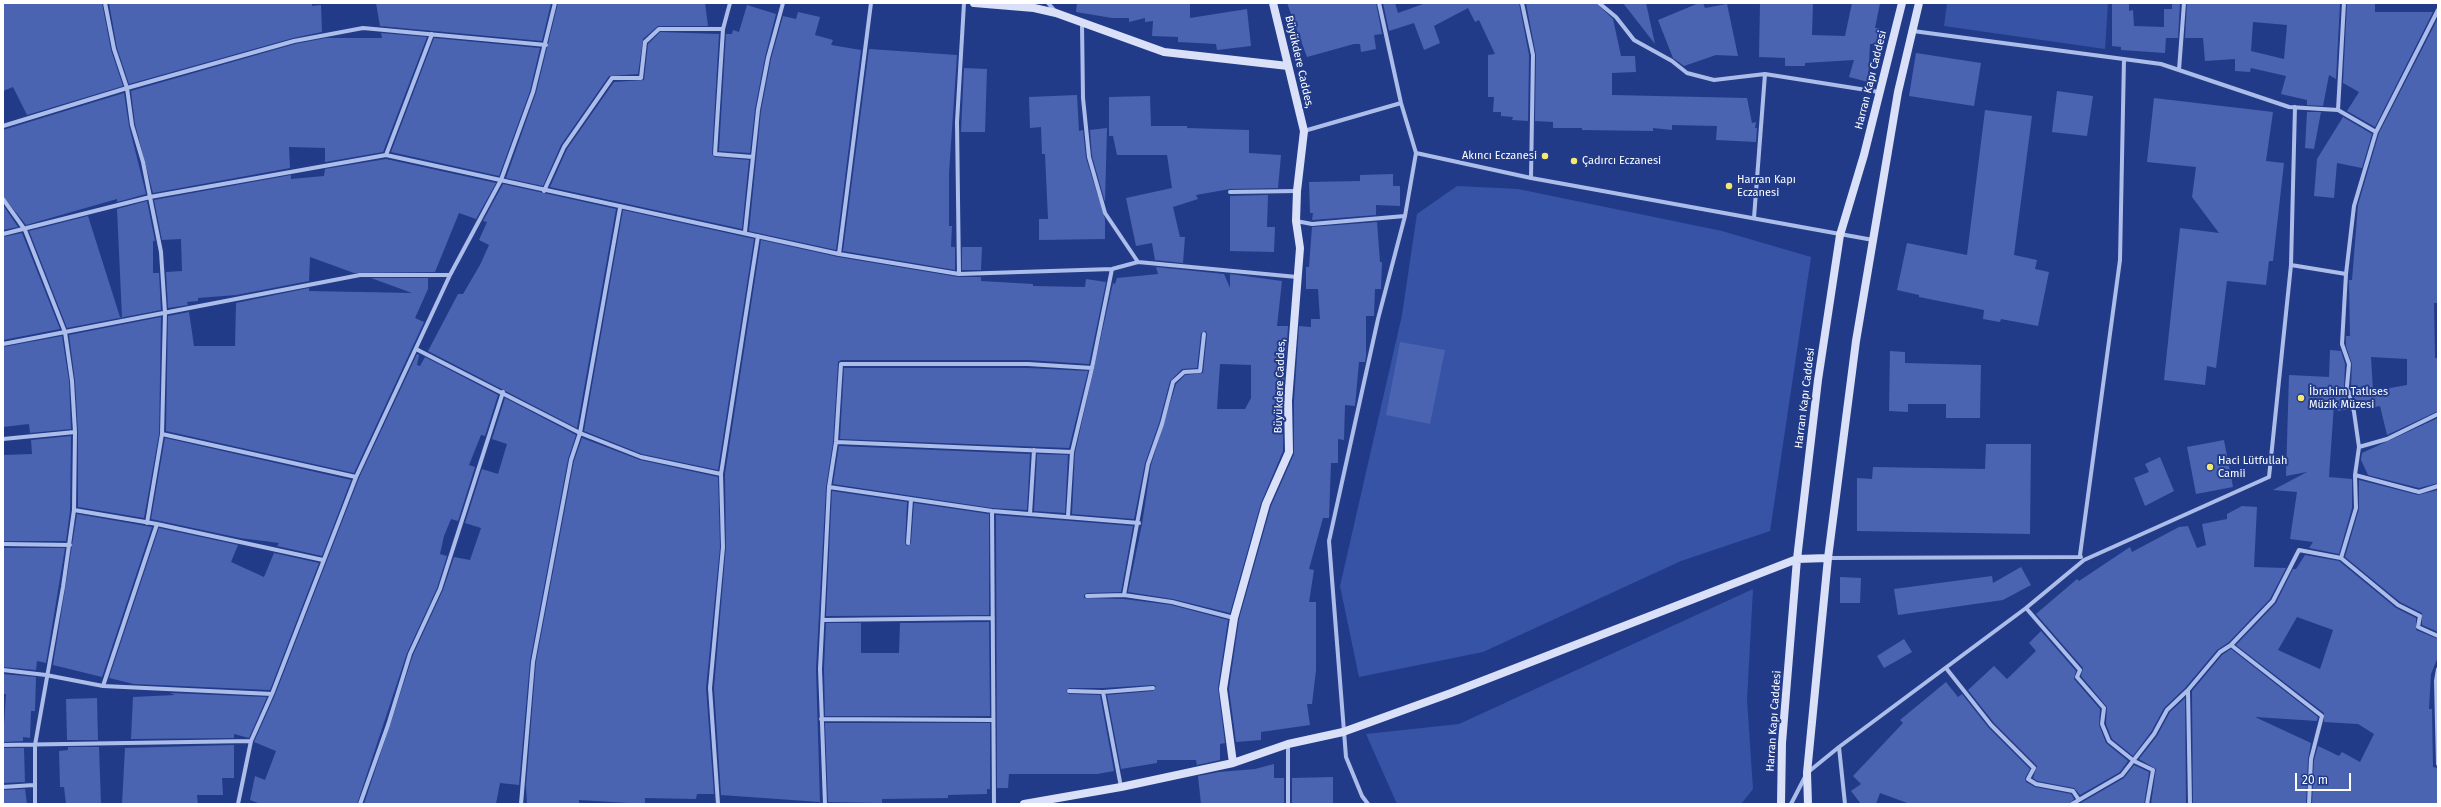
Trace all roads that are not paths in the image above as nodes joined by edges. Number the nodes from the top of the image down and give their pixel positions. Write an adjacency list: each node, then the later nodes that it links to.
1 (105, 3): 28 (street)
2 (555, 3): 23 (street)
3 (730, 3): 20 (street)
4 (783, 3): 38 (street)
5 (871, 3): 56 (street)
6 (964, 3): 60 (street)
7 (974, 3): 18 (street)
8 (1048, 3): 18 (street)
9 (1273, 3): 25 (street, Büyükdere Caddes,)
10 (1379, 3): 30 (street)
11 (1522, 3): 39 (street)
12 (1599, 3): 27 (street)
13 (1902, 3): 29 (street, Harran Kapı Caddesi)
14 (1919, 3): 21 (street)
15 (2184, 3): 26 (street)
16 (2344, 3): 32 (street)
17 (2438, 10): 35 (street)
18 (1056, 13): 19 (street)
19 (1082, 24): 25 (street); 57 (street)
20 (723, 29): 38 (street); 41 (street)
21 (1913, 31): 24 (street); 55 (street)
22 (432, 34): 23 (street); 28 (street); 37 (street)
23 (546, 45): 40 (street)
24 (2124, 59): 26 (street); 96 (street)
25 (1288, 66): 34 (street, Büyükdere Caddes,)
26 (2180, 70): 31 (street)
27 (1765, 74): 29 (street); 48 (street)
28 (127, 88): 33 (street); 44 (street)
29 (1880, 92): 53 (street, Harran Kapı Caddesi)
30 (1401, 103): 34 (street); 36 (street)
31 (2295, 107): 32 (street); 58 (street)
32 (2338, 110): 35 (street)
33 (3, 126)
34 (1304, 131): 42 (street, Büyükdere Caddes,)
35 (2376, 132): 61 (street)
36 (1416, 153): 39 (street); 47 (street)
37 (386, 155): 40 (street); 44 (street)
38 (753, 157): 51 (street)
39 (1531, 178): 48 (street)
40 (501, 180): 41 (street); 62 (street)
41 (544, 191): 46 (street)
42 (1297, 191): 43 (street); 49 (street, Büyükdere Caddes,)
43 (1230, 192)
44 (150, 197): 50 (street); 64 (street)
45 (3, 199): 50 (street)
46 (620, 208): 51 (street); 73 (street)
47 (1405, 216): 49 (street); 122 (street)
48 (1754, 218): 53 (street)
49 (1296, 221): 63 (street, Büyükdere Caddes,)
50 (25, 230): 52 (street); 65 (street)
51 (744, 232): 54 (street)
52 (3, 234)
53 (1840, 235): 55 (street); 99 (street, Harran Kapı Caddesi)
54 (758, 236): 56 (street); 80 (street)
55 (1874, 240): 97 (street)
56 (839, 254): 60 (street)
57 (1138, 262): 59 (street); 63 (street)
58 (2291, 265): 61 (street); 101 (street)
59 (1112, 269): 60 (street); 69 (street)
60 (959, 274)
61 (2346, 274): 77 (street)
62 (450, 275): 64 (street); 68 (street)
63 (1297, 277): 106 (street, Büyükdere Caddes,)
64 (165, 313): 65 (street); 74 (street)
65 (65, 332): 67 (street); 72 (street)
66 (1204, 334): 91 (street)
67 (3, 344)
68 (416, 349): 70 (street); 82 (street)
69 (1092, 368): 76 (street); 79 (street)
70 (503, 392): 73 (street); 138 (street)
71 (2438, 414): 77 (street)
72 (75, 432): 75 (street); 86 (street)
73 (580, 433): 80 (street); 139 (street)
74 (162, 434): 82 (street); 90 (street)
75 (3, 439)
76 (836, 442): 78 (street); 84 (street)
77 (2359, 447): 81 (street)
78 (1034, 450): 79 (street); 88 (street)
79 (1072, 452): 89 (street)
80 (721, 474): 140 (street)
81 (2355, 475): 83 (street); 98 (street)
82 (356, 477): 100 (street)
83 (2438, 486)
84 (829, 487): 85 (street); 107 (street)
85 (911, 499): 87 (street); 93 (street)
86 (74, 510): 90 (street); 95 (street)
87 (992, 511): 88 (street); 105 (street)
88 (1030, 514): 89 (street)
89 (1068, 516): 91 (street)
90 (147, 523): 92 (street)
91 (1139, 523): 102 (street)
92 (157, 524): 100 (street); 114 (street)
93 (908, 543)
94 (3, 544): 95 (street)
95 (70, 545): 113 (street)
96 (2080, 555): 97 (street); 101 (street)
97 (1828, 558): 99 (street); 131 (street)
98 (2341, 558): 108 (street); 109 (street)
99 (1796, 559): 122 (street); 146 (street, Harran Kapı Caddesi)
100 (323, 560): 119 (street)
101 (2084, 560): 104 (street)
102 (1124, 595): 103 (street); 106 (street)
103 (1087, 596)
104 (2026, 608): 110 (street); 128 (street)
105 (993, 618): 107 (street); 121 (street)
106 (1234, 618): 129 (street, Büyükdere Caddes,)
107 (823, 620): 120 (street)
108 (2438, 636)
109 (2231, 645): 116 (street); 153 (street)
110 (1946, 668): 127 (street); 135 (street)
111 (2438, 669): 130 (street)
112 (3, 670): 113 (street)
113 (46, 675): 114 (street); 126 (street)
114 (103, 686): 119 (street)
115 (1153, 688): 118 (street)
116 (2188, 690): 128 (street); 152 (street)
117 (1069, 691): 118 (street)
118 (1103, 692): 134 (street)
119 (272, 694): 123 (street)
120 (821, 719): 121 (street); 141 (street)
121 (992, 720): 142 (street)
122 (1343, 732): 124 (street); 145 (street)
123 (251, 741): 126 (street); 137 (street)
124 (1288, 744): 129 (street); 144 (street)
125 (3, 745): 126 (street)
126 (35, 745): 132 (street)
127 (1839, 747): 131 (street); 149 (street)
128 (2134, 761): 135 (street); 151 (street)
129 (1233, 763): 134 (street)
130 (2438, 764)
131 (1807, 773): 147 (street); 148 (street)
132 (34, 785): 133 (street); 136 (street)
133 (3, 788)
134 (1121, 788): 143 (street)
135 (2079, 800): 150 (street)
136 (35, 804)
137 (238, 804)
138 (360, 804)
139 (520, 804)
140 (718, 804)
141 (825, 804)
142 (994, 804)
143 (1024, 804)
144 (1288, 804)
145 (1368, 804)
146 (1781, 804)
147 (1791, 804)
148 (1808, 804)
149 (1845, 804)
150 (2072, 804)
151 (2147, 804)
152 (2190, 804)
153 (2309, 804)

